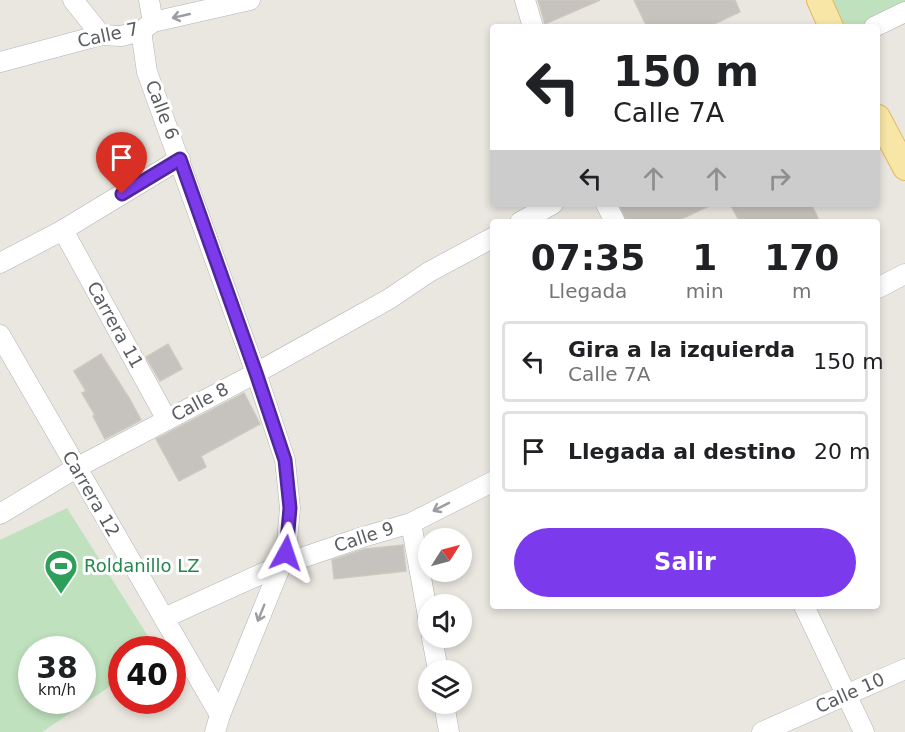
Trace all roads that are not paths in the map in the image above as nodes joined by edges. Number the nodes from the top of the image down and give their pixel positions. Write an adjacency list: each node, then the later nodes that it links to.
1 (73, 0): 11 (street)
2 (149, 0): 10 (street, Calle 6)
3 (250, 0): 10 (street, Calle 7, one-way to 10)
4 (525, 0): 7 (street)
5 (819, 0): 8 (main road)
6 (905, 12): 9 (street)
7 (532, 24)
8 (830, 24)
9 (880, 24)
10 (147, 27): 11 (street, Calle 7); 14 (street, Calle 6)
11 (101, 35): 12 (street, Calle 7)
12 (0, 62)
13 (880, 121): 15 (main road)
14 (180, 159): 18 (street); 24 (street, Calle 6)
15 (905, 168)
16 (548, 207): 17 (street)
17 (526, 219)
18 (63, 230): 20 (street); 25 (street, Carrera 11)
19 (490, 239): 24 (street, Calle 8)
20 (0, 263)
21 (905, 274): 22 (street)
22 (880, 287)
23 (0, 335): 26 (street, Carrera 12)
24 (256, 373): 25 (street, Calle 8); 30 (street, Calle 6)
25 (167, 420): 26 (street, Calle 8)
26 (76, 468): 28 (street, Calle 8); 33 (street, Carrera 12)
27 (490, 483): 29 (street, Calle 9, one-way to 29)
28 (0, 514)
29 (411, 523): 30 (street, Calle 9); 31 (street)
30 (281, 566): 33 (street, Calle 9); 37 (street, one-way to 37)
31 (424, 594)
32 (805, 609): 35 (street)
33 (164, 618): 37 (street, Carrera 12)
34 (905, 669): 35 (street, Calle 10)
35 (847, 695): 39 (street, Calle 10); 40 (street)
36 (446, 714): 38 (street)
37 (218, 723)
38 (449, 732)
39 (762, 732)
40 (864, 732)

